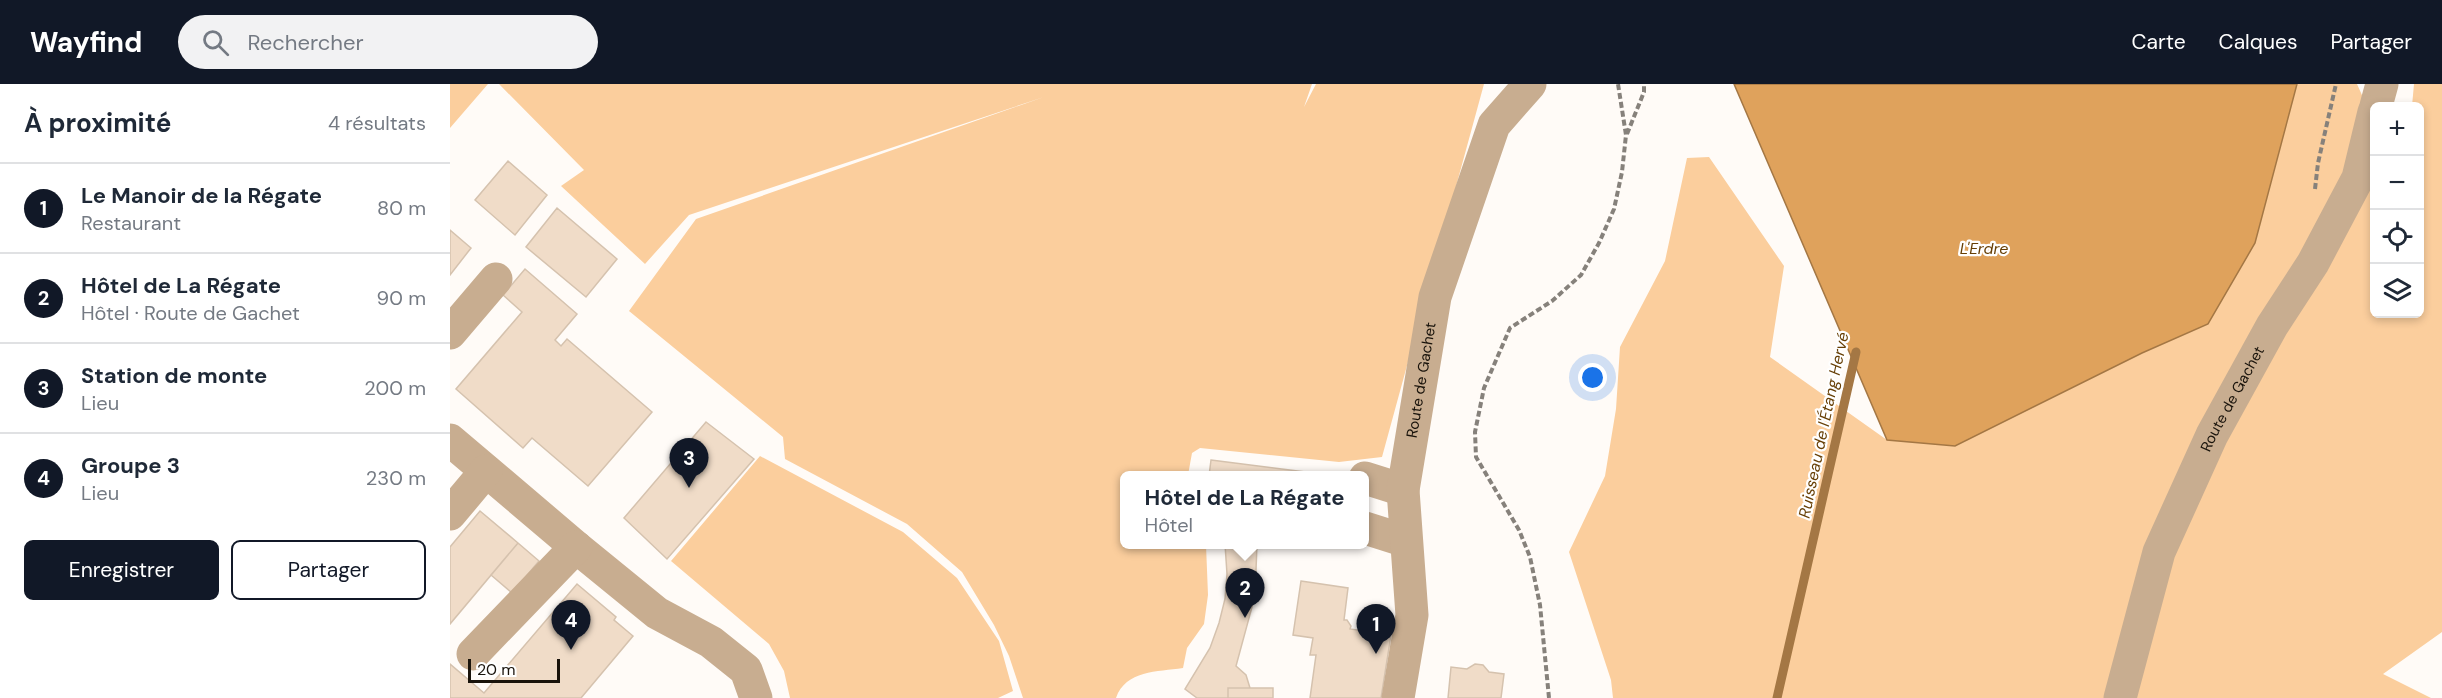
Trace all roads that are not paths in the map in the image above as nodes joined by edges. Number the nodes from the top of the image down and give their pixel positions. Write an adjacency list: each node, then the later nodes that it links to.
1 (1530, 84): 10 (street, Route de Gachet)
2 (2382, 84): 3 (street)
3 (2377, 102)
4 (2370, 128): 18 (street, Route de Gachet)
5 (496, 279): 6 (street)
6 (450, 333)
7 (450, 440): 8 (street)
8 (486, 471): 11 (street); 14 (street)
9 (1369, 479): 10 (street)
10 (1402, 490): 13 (street, Route de Gachet)
11 (450, 514)
12 (1369, 529): 13 (street)
13 (1406, 541): 17 (street, Route de Gachet)
14 (576, 547): 15 (street); 16 (street)
15 (473, 654)
16 (756, 698)
17 (1398, 698)
18 (2120, 698)

